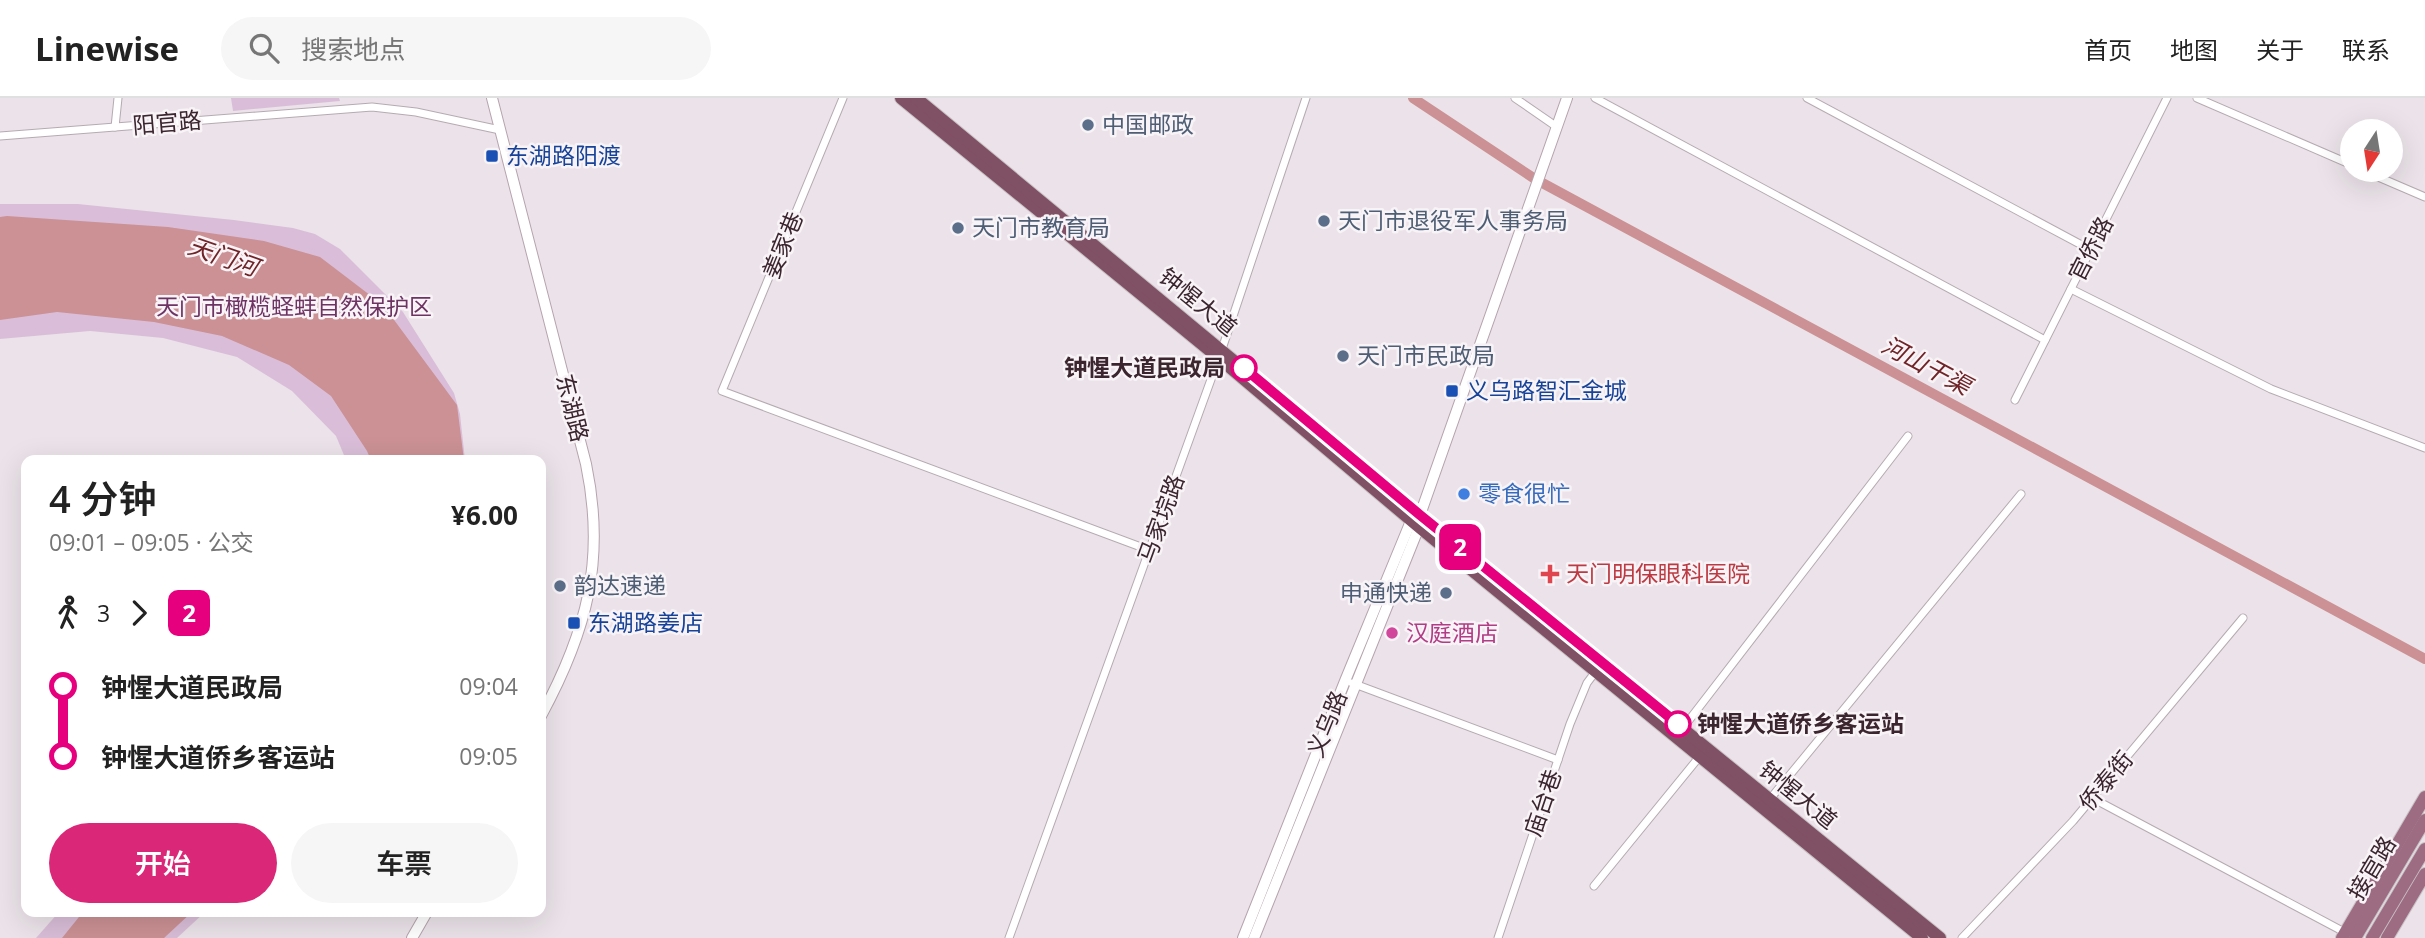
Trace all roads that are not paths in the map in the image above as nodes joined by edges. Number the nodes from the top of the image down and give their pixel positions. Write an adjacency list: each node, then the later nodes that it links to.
1 (118, 98): 16 (street)
2 (485, 98): 18 (main road, 东湖路)
3 (492, 98): 18 (main road, 东湖路)
4 (843, 98): 35 (street, 姜家巷)
5 (889, 98): 20 (highway)
6 (901, 98): 20 (highway, 钟惺大道)
7 (916, 98): 21 (highway, 钟惺大道)
8 (928, 98): 21 (highway)
9 (1306, 98): 29 (street, 马家垸路)
10 (1515, 98): 17 (street)
11 (1567, 98): 17 (main road, 义乌路)
12 (1595, 98): 28 (street)
13 (1807, 98): 25 (street)
14 (2167, 98): 25 (street, 官侨路)
15 (2197, 98): 22 (street)
16 (115, 127): 18 (street, 阳官路); 19 (street, 阳官路)
17 (1557, 127): 34 (main road, 义乌路)
18 (497, 129): 40 (main road, 东湖路); 41 (main road, 东湖路)
19 (0, 136)
20 (952, 145): 26 (highway, 钟惺大道)
21 (997, 159): 26 (highway, 钟惺大道)
22 (2340, 160)
23 (2390, 182): 24 (street)
24 (2425, 197)
25 (2091, 250): 27 (street, 官侨路)
26 (1099, 254): 29 (highway, 钟惺大道)
27 (2071, 289): 28 (street, 官侨路); 32 (street)
28 (2045, 340): 30 (street, 官侨路)
29 (1221, 354): 34 (highway, 钟惺大道); 35 (street, 马家垸路)
30 (2015, 400)
31 (1908, 436): 42 (street)
32 (2425, 448)
33 (2021, 494): 45 (street)
34 (1417, 521): 36 (highway, 钟惺大道); 39 (main road, 义乌路)
35 (1149, 550): 57 (street, 马家垸路)
36 (1483, 572): 38 (highway, 钟惺大道); 42 (highway, 钟惺大道)
37 (2243, 618): 47 (street, 侨泰街)
38 (1594, 673): 43 (highway, 钟惺大道); 44 (street, 庙台巷)
39 (1350, 682): 44 (street); 58 (main road, 义乌路); 59 (main road, 义乌路)
40 (546, 694)
41 (546, 706)
42 (1685, 725): 45 (highway, 钟惺大道)
43 (1698, 758): 51 (street); 61 (highway); 62 (highway, 钟惺大道)
44 (1558, 760): 60 (street, 庙台巷)
45 (1772, 796): 63 (highway, 钟惺大道); 64 (highway)
46 (2425, 797): 54 (main road)
47 (2092, 798): 54 (street); 65 (street, 侨泰街)
48 (2425, 820): 54 (main road, 接官路)
49 (2425, 849): 66 (main road, 接官路)
50 (2425, 874): 67 (main road)
51 (1594, 886)
52 (424, 917): 55 (main road)
53 (431, 917): 56 (main road)
54 (2351, 937)
55 (412, 938)
56 (420, 938)
57 (1009, 938)
58 (1243, 938)
59 (1254, 938)
60 (1498, 938)
61 (1911, 938)
62 (1922, 938)
63 (1940, 938)
64 (1951, 938)
65 (1962, 938)
66 (2372, 938)
67 (2387, 938)

